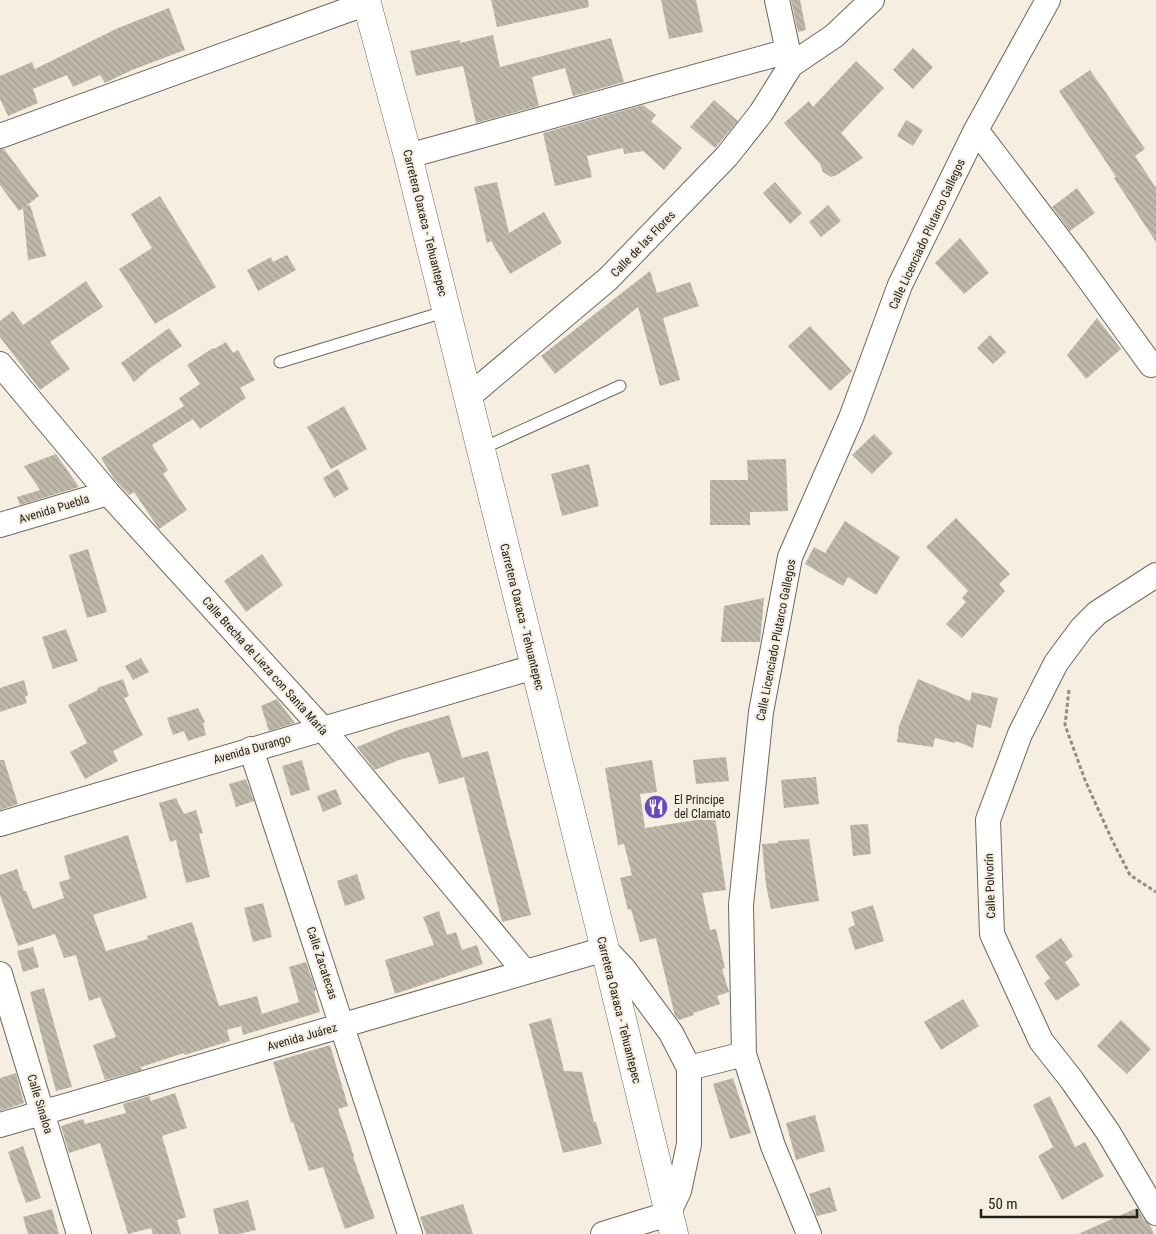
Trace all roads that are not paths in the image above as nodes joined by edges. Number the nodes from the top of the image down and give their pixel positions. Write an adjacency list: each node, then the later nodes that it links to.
1 (777, 0): 5 (street)
2 (872, 0): 5 (street, Calle de las Flores)
3 (1048, 0): 6 (street, Calle Licenciado Plutarco Gallegos)
4 (366, 2): 7 (street); 8 (main road, Carretera Oaxaca - Tehuantepec)
5 (789, 58): 8 (street, Calle de las Flores); 14 (street, Calle de las Flores)
6 (976, 130): 12 (street); 27 (street, Calle Licenciado Plutarco Gallegos)
7 (0, 136)
8 (408, 156): 9 (main road, Carretera Oaxaca - Tehuantepec)
9 (447, 311): 10 (lane); 14 (main road, Carretera Oaxaca - Tehuantepec)
10 (280, 362)
11 (0, 364): 16 (street, Calle Brecha de Lieza con Santa María)
12 (1150, 365)
13 (620, 386): 15 (lane)
14 (468, 397): 15 (main road, Carretera Oaxaca - Tehuantepec)
15 (481, 449): 19 (main road, Carretera Oaxaca - Tehuantepec)
16 (108, 493): 17 (street, Avenida Puebla); 20 (street, Calle Brecha de Lieza con Santa María)
17 (0, 525)
18 (1156, 575): 31 (street, Calle Polvorín)
19 (534, 667): 20 (street, Avenida Durango); 23 (main road, Carretera Oaxaca - Tehuantepec)
20 (323, 729): 21 (street, Avenida Durango); 24 (street, Calle Brecha de Lieza con Santa María)
21 (251, 749): 22 (street, Avenida Durango); 26 (street, Calle Zacatecas)
22 (0, 824)
23 (605, 949): 24 (street, Avenida Juárez); 28 (street); 32 (main road, Carretera Oaxaca - Tehuantepec)
24 (525, 972): 26 (street, Avenida Juárez)
25 (0, 974): 29 (street, Calle Sinaloa)
26 (342, 1025): 29 (street, Avenida Juárez); 34 (street, Calle Zacatecas)
27 (744, 1054): 28 (street); 36 (street, Calle Licenciado Plutarco Gallegos)
28 (689, 1068): 32 (street)
29 (42, 1113): 30 (street, Avenida Juárez); 33 (street, Calle Sinaloa)
30 (0, 1125)
31 (1156, 1213)
32 (671, 1224): 35 (street)
33 (79, 1234)
34 (410, 1234)
35 (603, 1234)
36 (809, 1234)

